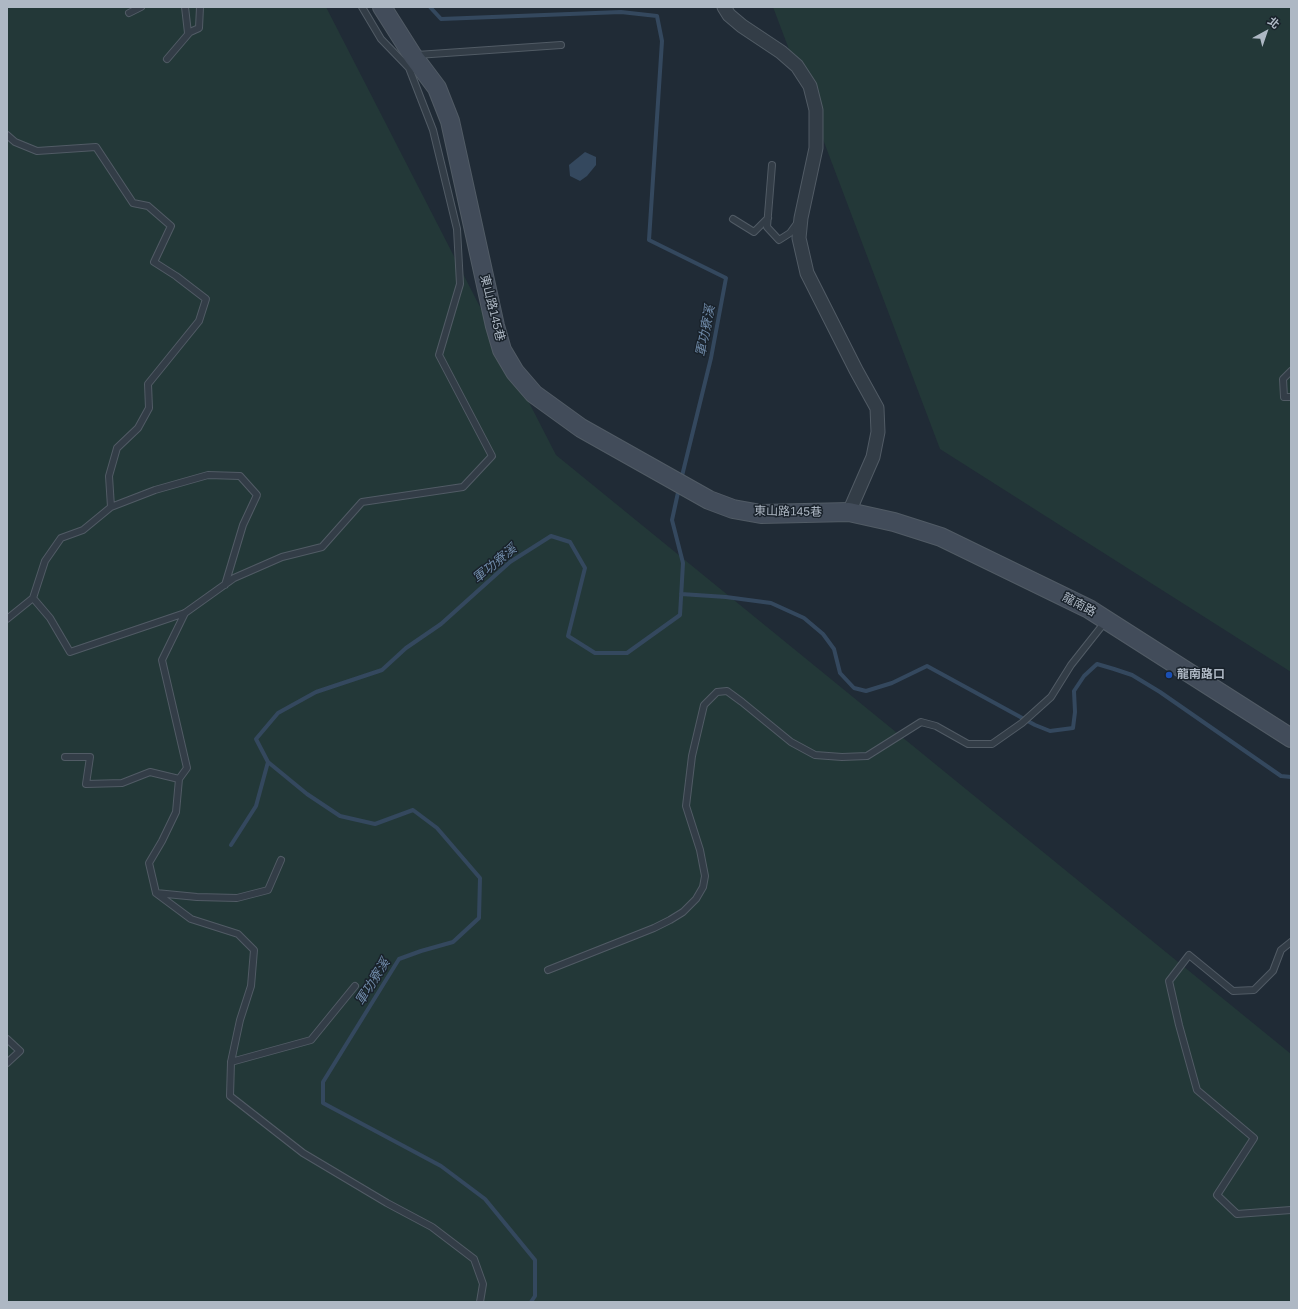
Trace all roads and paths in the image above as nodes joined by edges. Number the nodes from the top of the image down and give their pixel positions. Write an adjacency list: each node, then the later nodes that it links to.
1 (141, 7): 7 (lane)
2 (185, 7): 8 (lane)
3 (200, 7): 8 (lane)
4 (362, 7): 21 (lane)
5 (382, 7): 10 (street, 東山路145巷)
6 (724, 7): 15 (street)
7 (128, 13)
8 (190, 32): 11 (lane)
9 (561, 45): 10 (lane)
10 (413, 56): 20 (street, 東山路145巷)
11 (167, 59)
12 (7, 135): 19 (lane)
13 (772, 165): 14 (lane)
14 (768, 218): 15 (lane); 16 (lane)
15 (801, 218): 20 (street)
16 (733, 220)
17 (1291, 371): 18 (lane)
18 (1291, 397)
19 (111, 507): 21 (lane); 22 (lane)
20 (849, 512): 25 (street, 龍南路)
21 (225, 585): 23 (lane)
22 (33, 598): 23 (lane); 24 (lane)
23 (186, 613): 28 (lane)
24 (7, 619)
25 (1107, 620): 26 (street, 龍南路); 32 (lane)
26 (1291, 738)
27 (65, 757): 28 (lane)
28 (179, 779): 30 (lane)
29 (281, 860): 30 (lane)
30 (156, 893): 35 (lane)
31 (1291, 942): 37 (lane)
32 (548, 970)
33 (356, 986): 35 (lane)
34 (7, 1039): 36 (lane)
35 (231, 1062): 38 (lane)
36 (7, 1063)
37 (1291, 1210)
38 (480, 1302)

